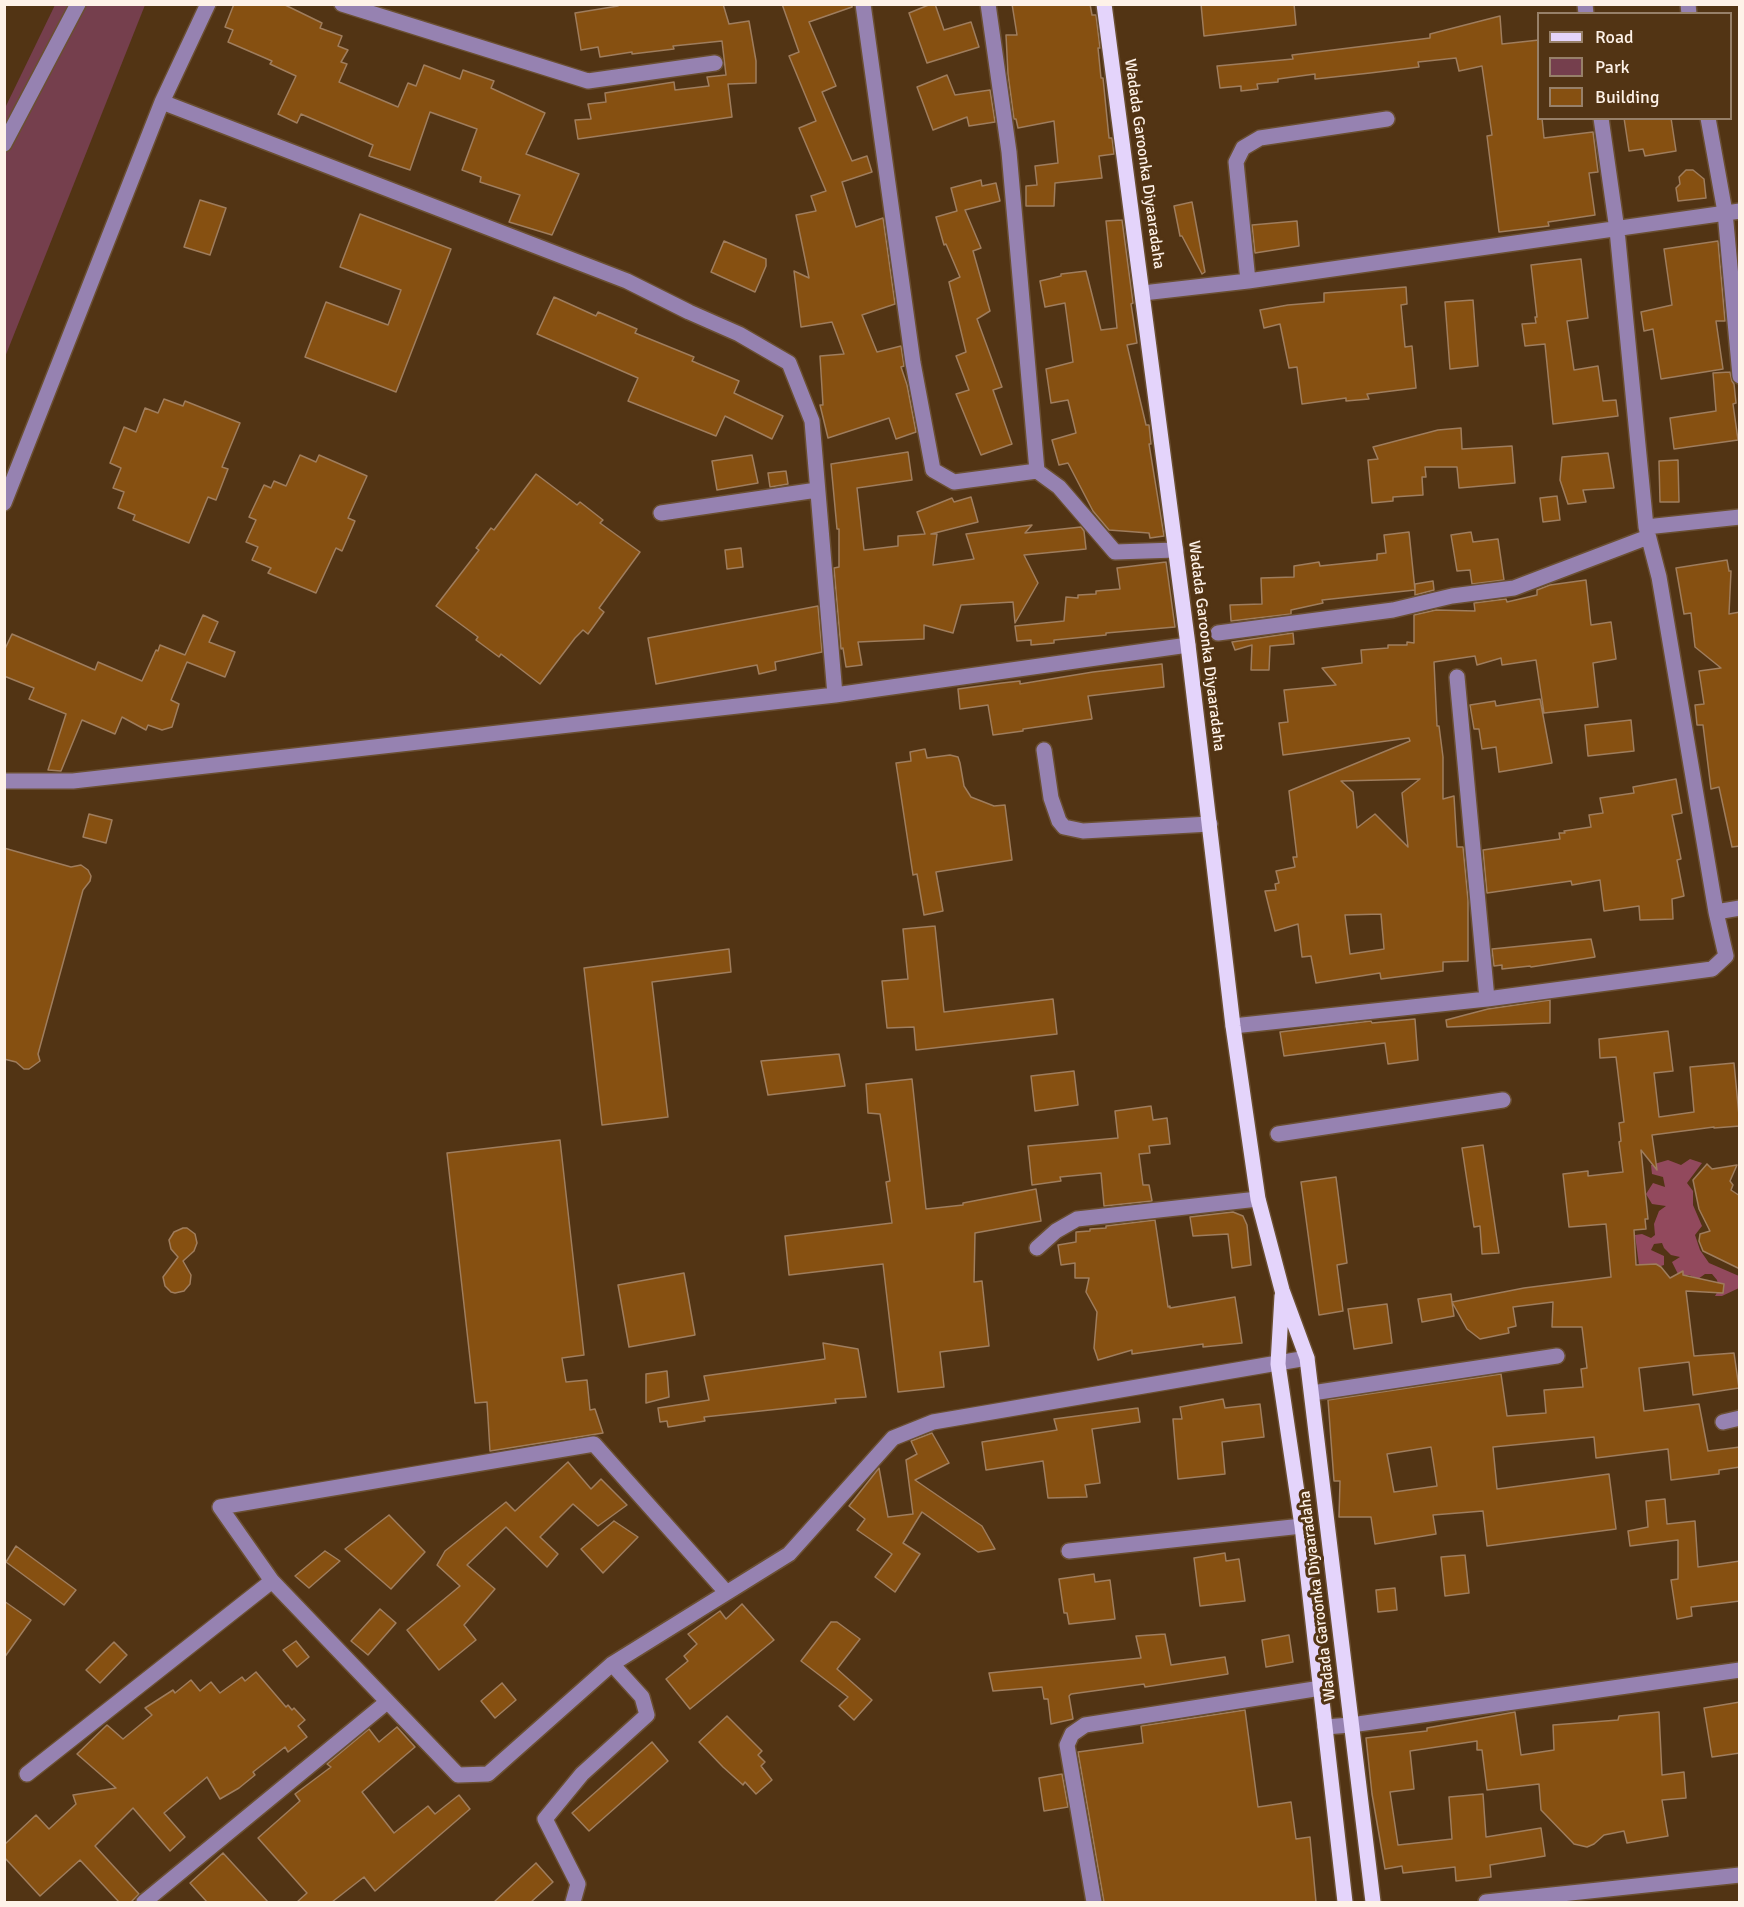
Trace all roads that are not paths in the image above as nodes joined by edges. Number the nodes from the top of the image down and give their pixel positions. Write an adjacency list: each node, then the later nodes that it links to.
1 (78, 4): 12 (street)
2 (208, 4): 8 (street)
3 (342, 4): 7 (street)
4 (862, 4): 18 (street)
5 (988, 4): 18 (street)
6 (1104, 4): 16 (main road, Wadada Garoonka Diyaaradaha)
7 (715, 63)
8 (162, 102): 19 (street); 20 (street)
9 (1387, 119): 15 (street)
10 (1601, 120): 14 (street)
11 (1709, 120): 13 (street)
12 (4, 144)
13 (1732, 211): 14 (street); 17 (street)
14 (1617, 230): 15 (street); 23 (street)
15 (1248, 281): 16 (street)
16 (1143, 293): 24 (main road, Wadada Garoonka Diyaaradaha)
17 (1740, 376)
18 (1037, 471): 24 (street)
19 (817, 490): 21 (street); 28 (street)
20 (4, 503)
21 (661, 513)
22 (1740, 517): 23 (street)
23 (1647, 532): 25 (street); 33 (street)
24 (1176, 550): 26 (main road, Wadada Garoonka Diyaaradaha)
25 (1218, 633)
26 (1188, 645): 28 (street); 31 (main road, Wadada Garoonka Diyaaradaha)
27 (1457, 677): 34 (street)
28 (835, 695): 30 (street)
29 (1044, 750): 31 (street)
30 (4, 781)
31 (1210, 824): 35 (main road, Wadada Garoonka Diyaaradaha)
32 (1740, 908): 33 (street)
33 (1716, 912): 34 (street)
34 (1487, 999): 35 (street)
35 (1233, 1026): 38 (main road, Wadada Garoonka Diyaaradaha)
36 (1503, 1100): 37 (street)
37 (1278, 1134)
38 (1258, 1199): 39 (street); 40 (main road, Wadada Garoonka Diyaaradaha)
39 (1037, 1248)
40 (1282, 1290): 42 (main road, Wadada Garoonka Diyaaradaha); 43 (main road, Wadada Garoonka Diyaaradaha)
41 (1557, 1356): 44 (street)
42 (1307, 1358): 43 (street); 44 (main road, Wadada Garoonka Diyaaradaha)
43 (1278, 1364): 47 (main road, Wadada Garoonka Diyaaradaha); 50 (street)
44 (1312, 1393): 55 (main road, Wadada Garoonka Diyaaradaha)
45 (1740, 1418): 46 (street)
46 (1723, 1422)
47 (1302, 1526): 48 (street); 53 (main road, Wadada Garoonka Diyaaradaha)
48 (1070, 1551)
49 (272, 1581): 50 (street); 54 (street); 57 (street)
50 (726, 1592): 51 (street)
51 (612, 1664): 54 (street); 60 (street)
52 (1740, 1671): 55 (street)
53 (1321, 1688): 56 (main road, Wadada Garoonka Diyaaradaha); 61 (street)
54 (387, 1702): 59 (street)
55 (1351, 1725): 56 (street); 63 (main road, Wadada Garoonka Diyaaradaha)
56 (1325, 1727): 62 (main road, Wadada Garoonka Diyaaradaha)
57 (27, 1774)
58 (1740, 1875): 64 (street)
59 (144, 1902)
60 (573, 1902)
61 (1094, 1902)
62 (1345, 1902)
63 (1373, 1902)
64 (1486, 1902)

